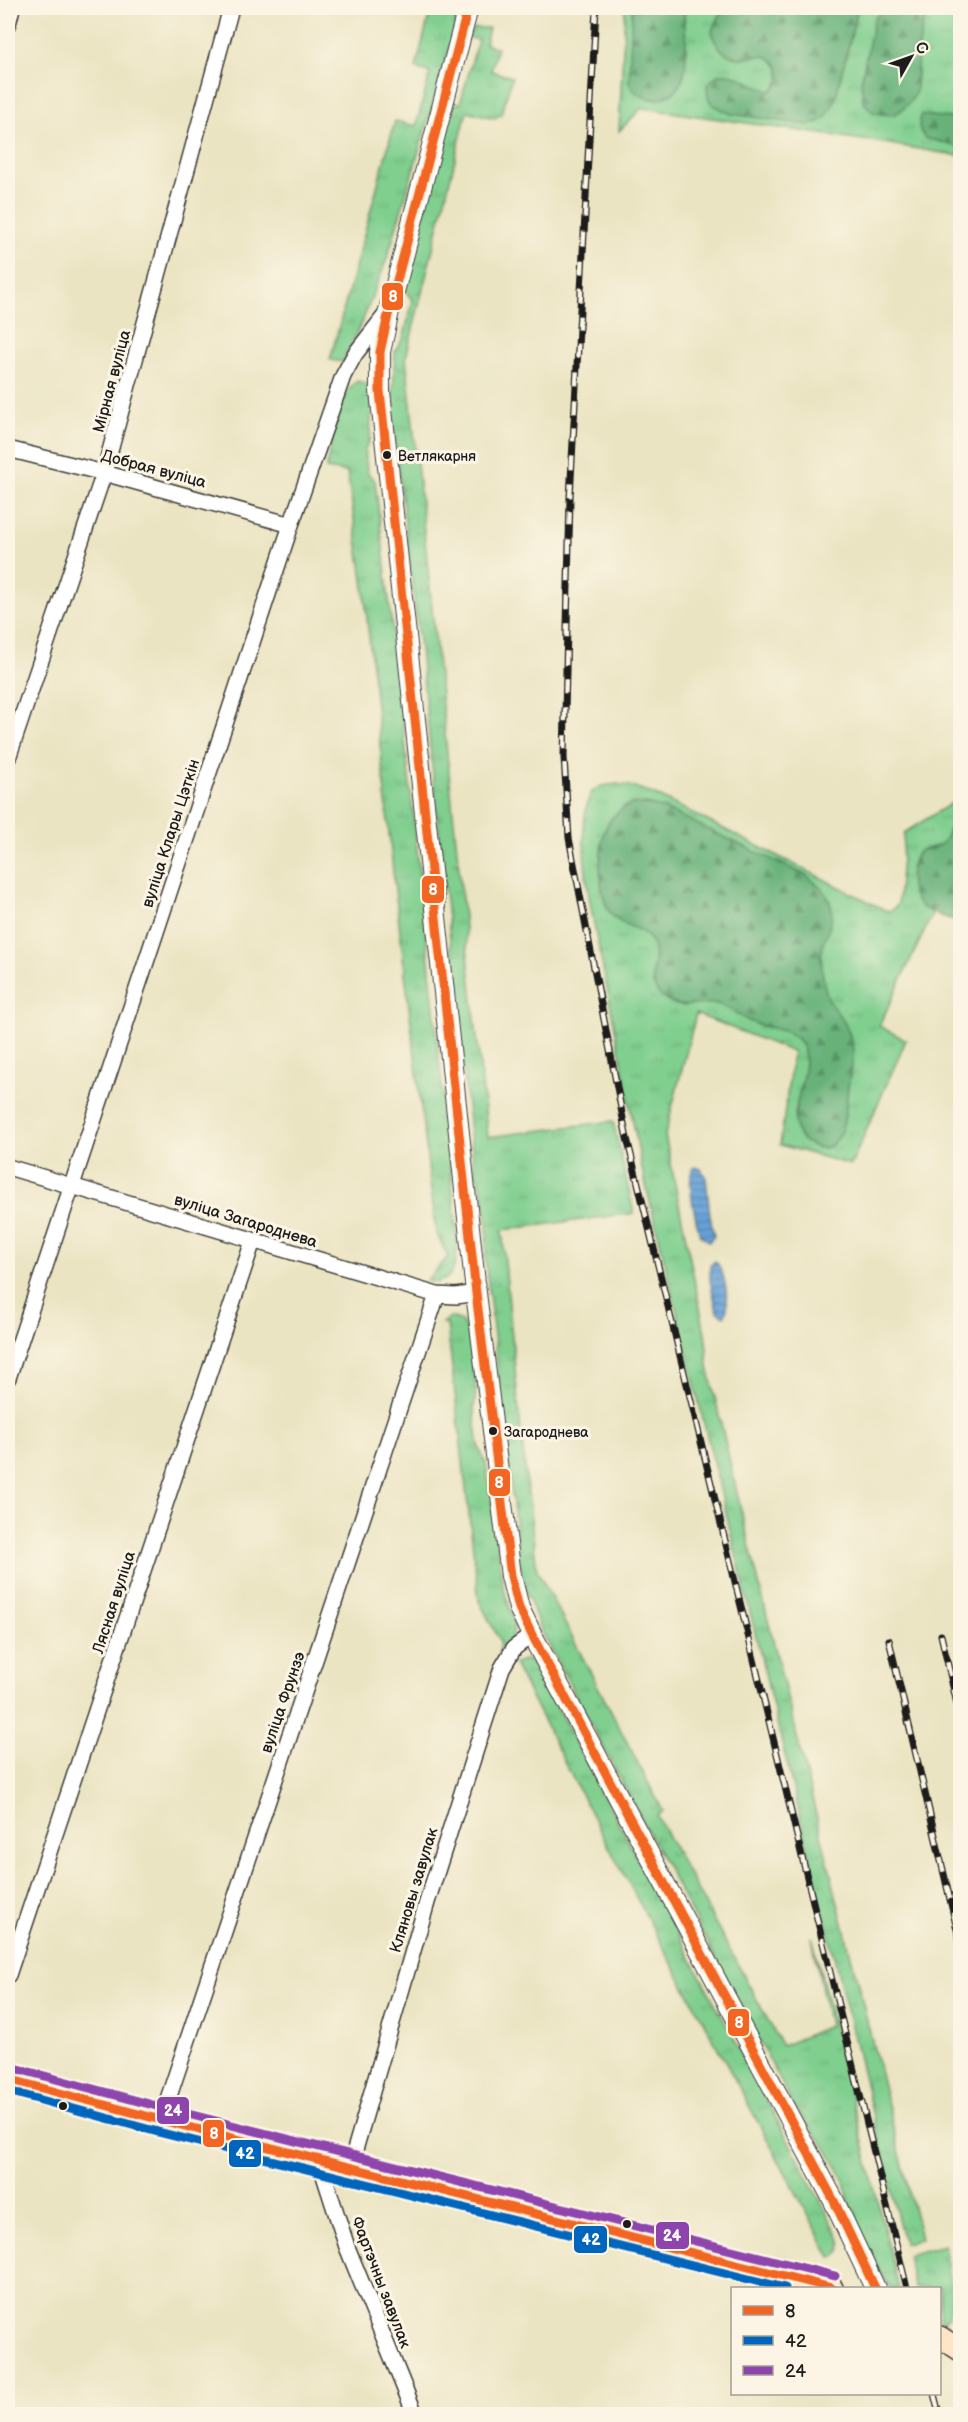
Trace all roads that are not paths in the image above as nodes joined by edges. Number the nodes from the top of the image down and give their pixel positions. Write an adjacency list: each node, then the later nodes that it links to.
1 (12, 8): 4 (street)
2 (231, 8): 7 (street, Мірная вуліца)
3 (468, 8): 5 (street)
4 (8, 24)
5 (389, 311): 8 (street, вуліца Клары Цэткін); 13 (street)
6 (8, 449): 7 (street, Добрая вуліца)
7 (104, 473): 8 (street, Добрая вуліца); 9 (street, Мірная вуліца)
8 (291, 525): 11 (street, вуліца Клары Цэткін)
9 (8, 758)
10 (8, 1167): 11 (street, вуліца Загароднева)
11 (71, 1186): 12 (street, вуліца Загароднева); 15 (street, вуліца Клары Цэткін)
12 (253, 1241): 14 (street, вуліца Загароднева); 17 (street, Лясная вуліца)
13 (476, 1293): 14 (street, вуліца Загароднева); 16 (street)
14 (437, 1295): 19 (street, вуліца Фрунзэ)
15 (8, 1378)
16 (532, 1635): 21 (street, Кляновы завулак); 23 (street)
17 (8, 1975)
18 (8, 2079): 19 (main road)
19 (160, 2120): 20 (main road)
20 (319, 2160): 21 (main road); 26 (street, Фартэчны завулак)
21 (350, 2167): 22 (main road)
22 (824, 2287)
23 (874, 2287)
24 (941, 2338): 25 (main road)
25 (960, 2349)
26 (415, 2415)

